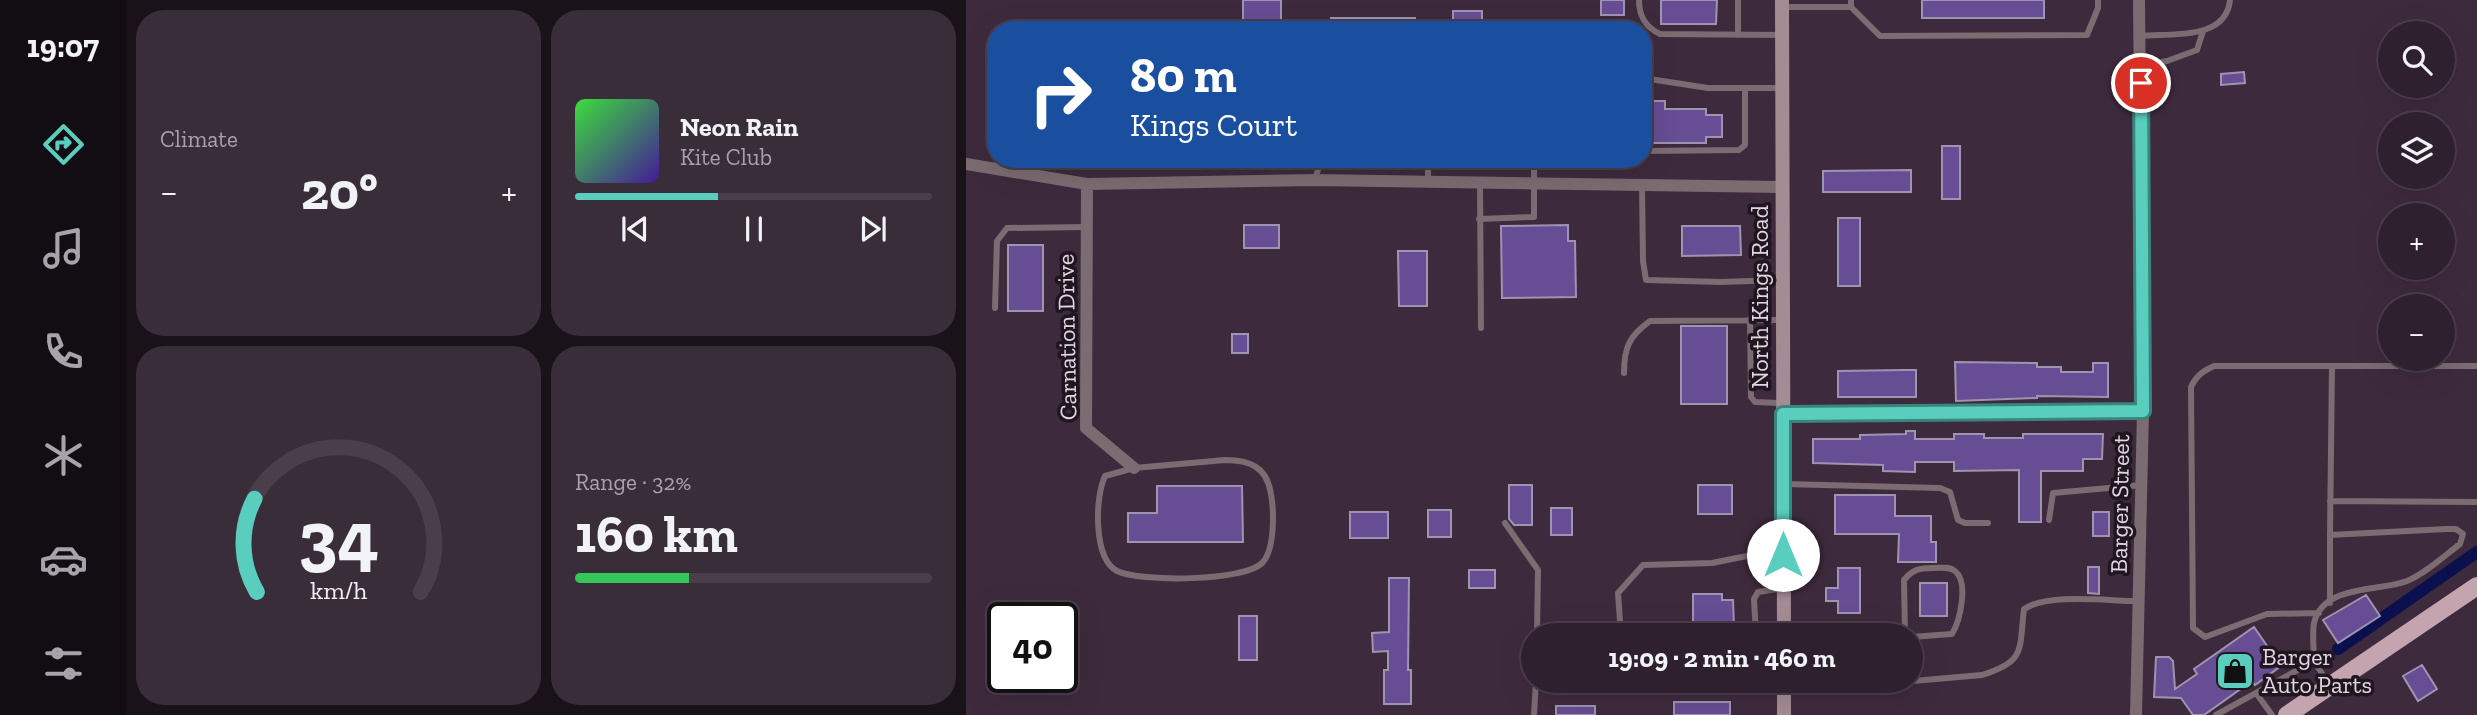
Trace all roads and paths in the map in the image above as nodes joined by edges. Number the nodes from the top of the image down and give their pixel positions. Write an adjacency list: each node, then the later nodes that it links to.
1 (1639, 0): 9 (lane)
2 (1738, 0): 12 (lane)
3 (2098, 0): 8 (lane)
4 (2139, 0): 14 (street, Barger Street)
5 (2231, 0): 11 (lane)
6 (1782, 3): 7 (lane); 13 (street, North Kings Road)
7 (1818, 3): 8 (lane)
8 (1851, 3)
9 (1645, 21)
10 (1652, 28): 12 (lane)
11 (2203, 31): 14 (lane); 15 (lane)
12 (1738, 35): 13 (lane)
13 (1782, 35): 18 (street, North Kings Road)
14 (2140, 36): 15 (street, Barger Street)
15 (2140, 66): 44 (street, Barger Street)
16 (1652, 79): 17 (lane)
17 (1745, 88): 18 (lane); 19 (lane)
18 (1783, 88): 32 (street, North Kings Road)
19 (1652, 150)
20 (966, 164): 21 (street)
21 (987, 167)
22 (990, 168): 30 (street)
23 (1318, 168): 26 (lane)
24 (1428, 168): 27 (lane)
25 (1534, 168): 29 (lane)
26 (1315, 180): 27 (street); 30 (street)
27 (1428, 182): 28 (street)
28 (1480, 183): 29 (street); 33 (lane)
29 (1534, 183): 31 (street); 33 (lane)
30 (1087, 184): 34 (street, Carnation Drive)
31 (1642, 185): 32 (street); 35 (lane)
32 (1783, 187): 35 (street, North Kings Road)
33 (1479, 219): 39 (lane)
34 (1087, 228): 36 (lane); 45 (street, Carnation Drive)
35 (1783, 280): 38 (street, North Kings Road)
36 (995, 308)
37 (1750, 319): 38 (lane); 42 (lane); 43 (lane)
38 (1783, 320): 43 (street, North Kings Road)
39 (1482, 328)
40 (2332, 366): 41 (lane); 48 (lane); 59 (lane)
41 (2477, 366)
42 (1624, 373)
43 (1783, 409): 44 (street); 46 (street, North Kings Road)
44 (2143, 411): 47 (street, Barger Street)
45 (1134, 468): 45 (lane)
46 (1783, 484): 52 (lane); 54 (street, North Kings Road)
47 (2141, 485): 50 (lane); 57 (street, Barger Street)
48 (2330, 501): 49 (lane); 53 (lane)
49 (2477, 502)
50 (2049, 520)
51 (1506, 523): 60 (lane)
52 (1988, 523)
53 (2330, 535): 58 (lane); 58 (lane)
54 (1783, 555): 56 (street, North Kings Road); 61 (lane)
55 (2477, 586): 68 (main road)
56 (1784, 588): 62 (lane); 63 (street, North Kings Road)
57 (2139, 601): 67 (lane); 75 (street, Barger Street)
58 (2330, 603): 59 (lane)
59 (2319, 613): 66 (lane)
60 (1537, 623)
61 (1620, 623)
62 (1755, 623)
63 (1784, 623)
64 (1905, 623): 65 (lane)
65 (1923, 636)
66 (2314, 661): 68 (lane); 71 (lane)
67 (1923, 678)
68 (2329, 685): 72 (main road)
69 (1535, 693): 73 (lane)
70 (1784, 693): 74 (street)
71 (2256, 694): 76 (lane); 77 (lane)
72 (2299, 712)
73 (1534, 715)
74 (1784, 715)
75 (2136, 715)
76 (2218, 715)
77 (2272, 715)

